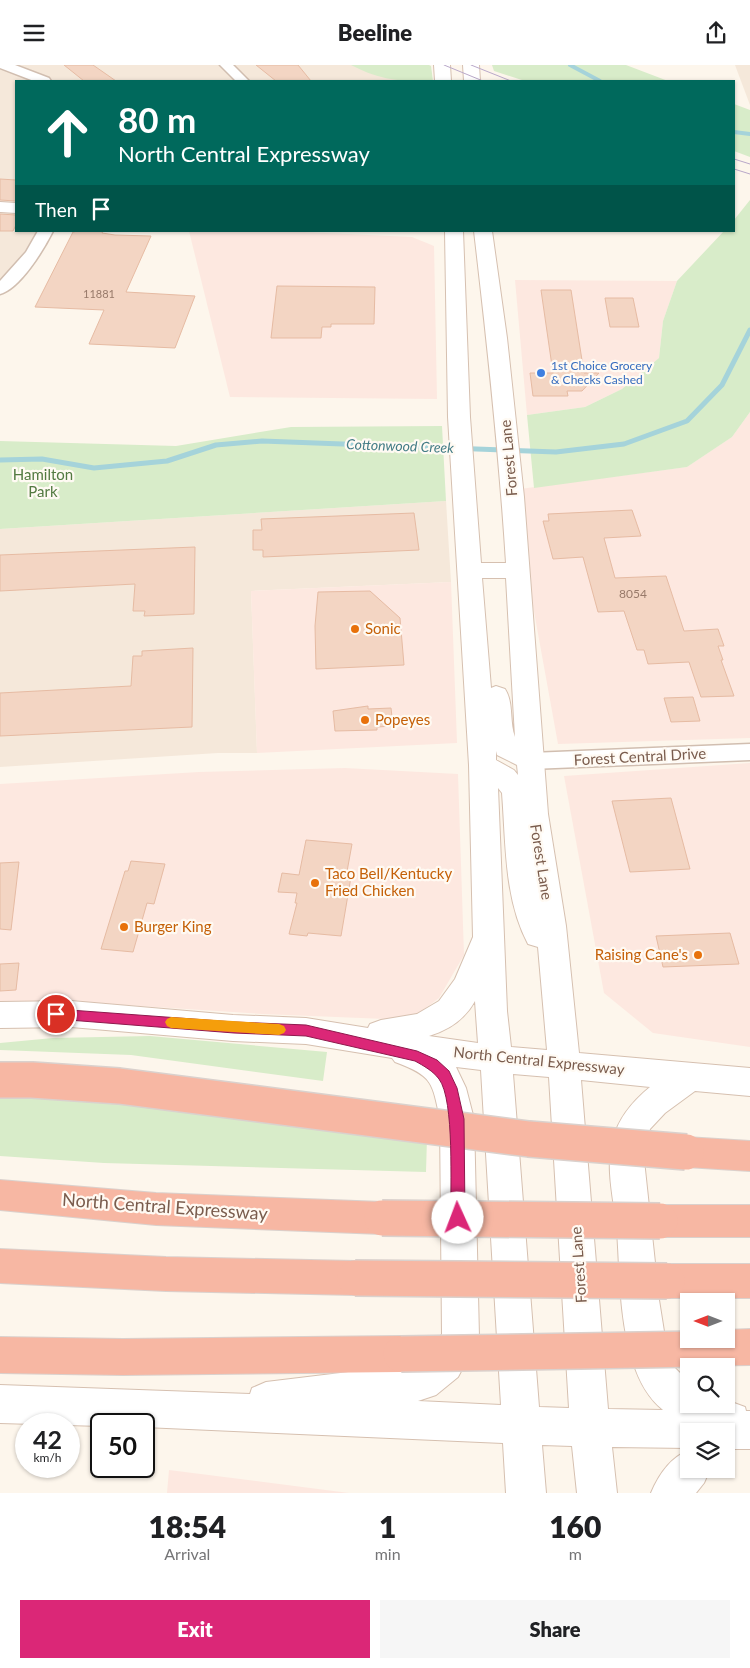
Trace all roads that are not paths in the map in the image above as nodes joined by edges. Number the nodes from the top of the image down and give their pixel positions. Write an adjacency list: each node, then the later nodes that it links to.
1 (4, 65): 5 (street)
2 (226, 65): 6 (street)
3 (442, 65): 7 (main road)
4 (472, 65): 8 (main road)
5 (42, 80)
6 (242, 80)
7 (443, 80)
8 (472, 80)
9 (0, 207): 10 (main road)
10 (15, 208)
11 (45, 232): 14 (street)
12 (454, 232): 15 (main road)
13 (483, 232): 16 (main road, Forest Lane)
14 (0, 289)
15 (457, 338): 16 (main road); 17 (main road)
16 (497, 338): 18 (main road, Forest Lane)
17 (470, 569): 18 (main road); 19 (main road)
18 (517, 571): 21 (main road, Forest Lane)
19 (473, 606): 21 (main road); 22 (main road)
20 (750, 752): 21 (street, Forest Central Drive)
21 (531, 761): 24 (main road, Forest Lane)
22 (483, 765): 23 (main road); 24 (main road)
23 (489, 911): 26 (main road); 27 (main road)
24 (554, 969): 28 (main road, Forest Lane)
25 (0, 1015): 26 (main road, North Central Expressway)
26 (331, 1036): 27 (main road, North Central Expressway); 40 (main road)
27 (496, 1059): 28 (main road, North Central Expressway); 41 (main road)
28 (564, 1065): 29 (main road, North Central Expressway); 42 (main road, Forest Lane)
29 (689, 1077): 31 (main road, North Central Expressway); 43 (main road)
30 (0, 1080): 32 (highway, bridge)
31 (750, 1082)
32 (750, 1156)
33 (0, 1195): 34 (highway, North Central Expressway, bridge)
34 (750, 1221)
35 (0, 1266): 36 (highway, bridge)
36 (750, 1281)
37 (750, 1347): 38 (highway, bridge)
38 (0, 1355)
39 (0, 1404): 40 (main road)
40 (193, 1410): 41 (main road)
41 (521, 1426): 42 (main road); 47 (main road)
42 (590, 1428): 43 (main road); 48 (main road, Forest Lane)
43 (750, 1428)
44 (750, 1434): 45 (main road)
45 (735, 1441)
46 (682, 1478): 49 (main road)
47 (526, 1493)
48 (597, 1493)
49 (670, 1493)

